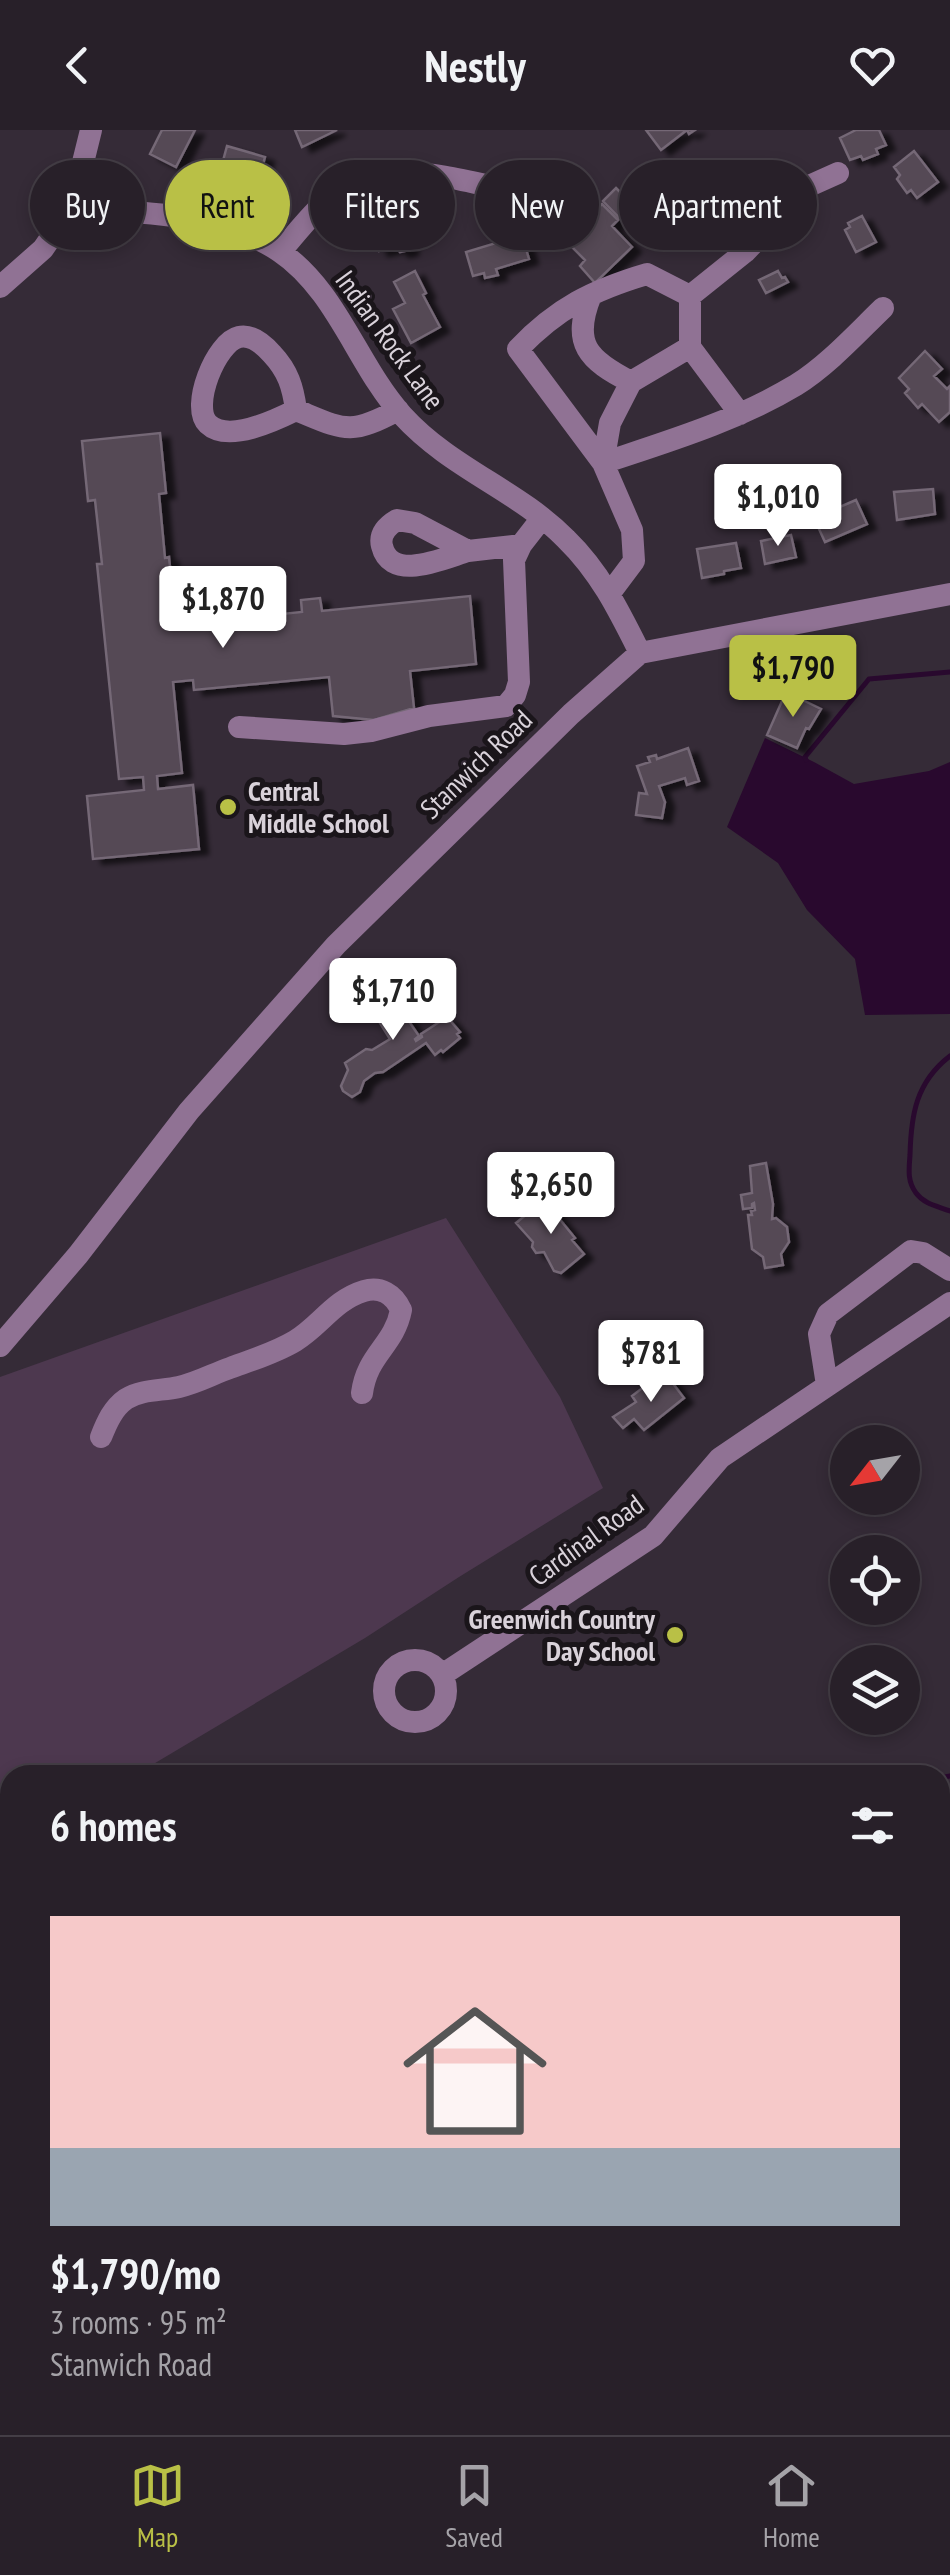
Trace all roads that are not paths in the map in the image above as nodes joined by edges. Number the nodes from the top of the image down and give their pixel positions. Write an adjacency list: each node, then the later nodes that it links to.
1 (91, 130): 2 (street)
2 (84, 160)
3 (838, 174): 10 (street)
4 (475, 183): 7 (street)
5 (145, 213): 7 (street, Indian Rock Lane)
6 (42, 250): 8 (street)
7 (280, 252): 15 (street, Indian Rock Lane)
8 (0, 286)
9 (591, 295): 10 (street); 13 (street); 17 (street)
10 (690, 296): 12 (street)
11 (883, 308): 16 (street)
12 (690, 347): 13 (street); 16 (street)
13 (631, 382): 17 (street)
14 (296, 410): 14 (street); 15 (street)
15 (398, 410): 18 (street, Indian Rock Lane)
16 (740, 414): 17 (street)
17 (602, 463): 21 (street)
18 (542, 518): 19 (street); 21 (street, Indian Rock Lane)
19 (520, 545): 20 (street); 24 (street)
20 (468, 551)
21 (610, 593): 23 (street, Indian Rock Lane)
22 (950, 594): 23 (street)
23 (640, 654): 27 (street, Stanwich Road)
24 (240, 727)
25 (950, 1270): 28 (street)
26 (950, 1303): 28 (street, Cardinal Road)
27 (0, 1346)
28 (827, 1385): 31 (street, Cardinal Road)
29 (362, 1393): 30 (street)
30 (101, 1437)
31 (442, 1675)

